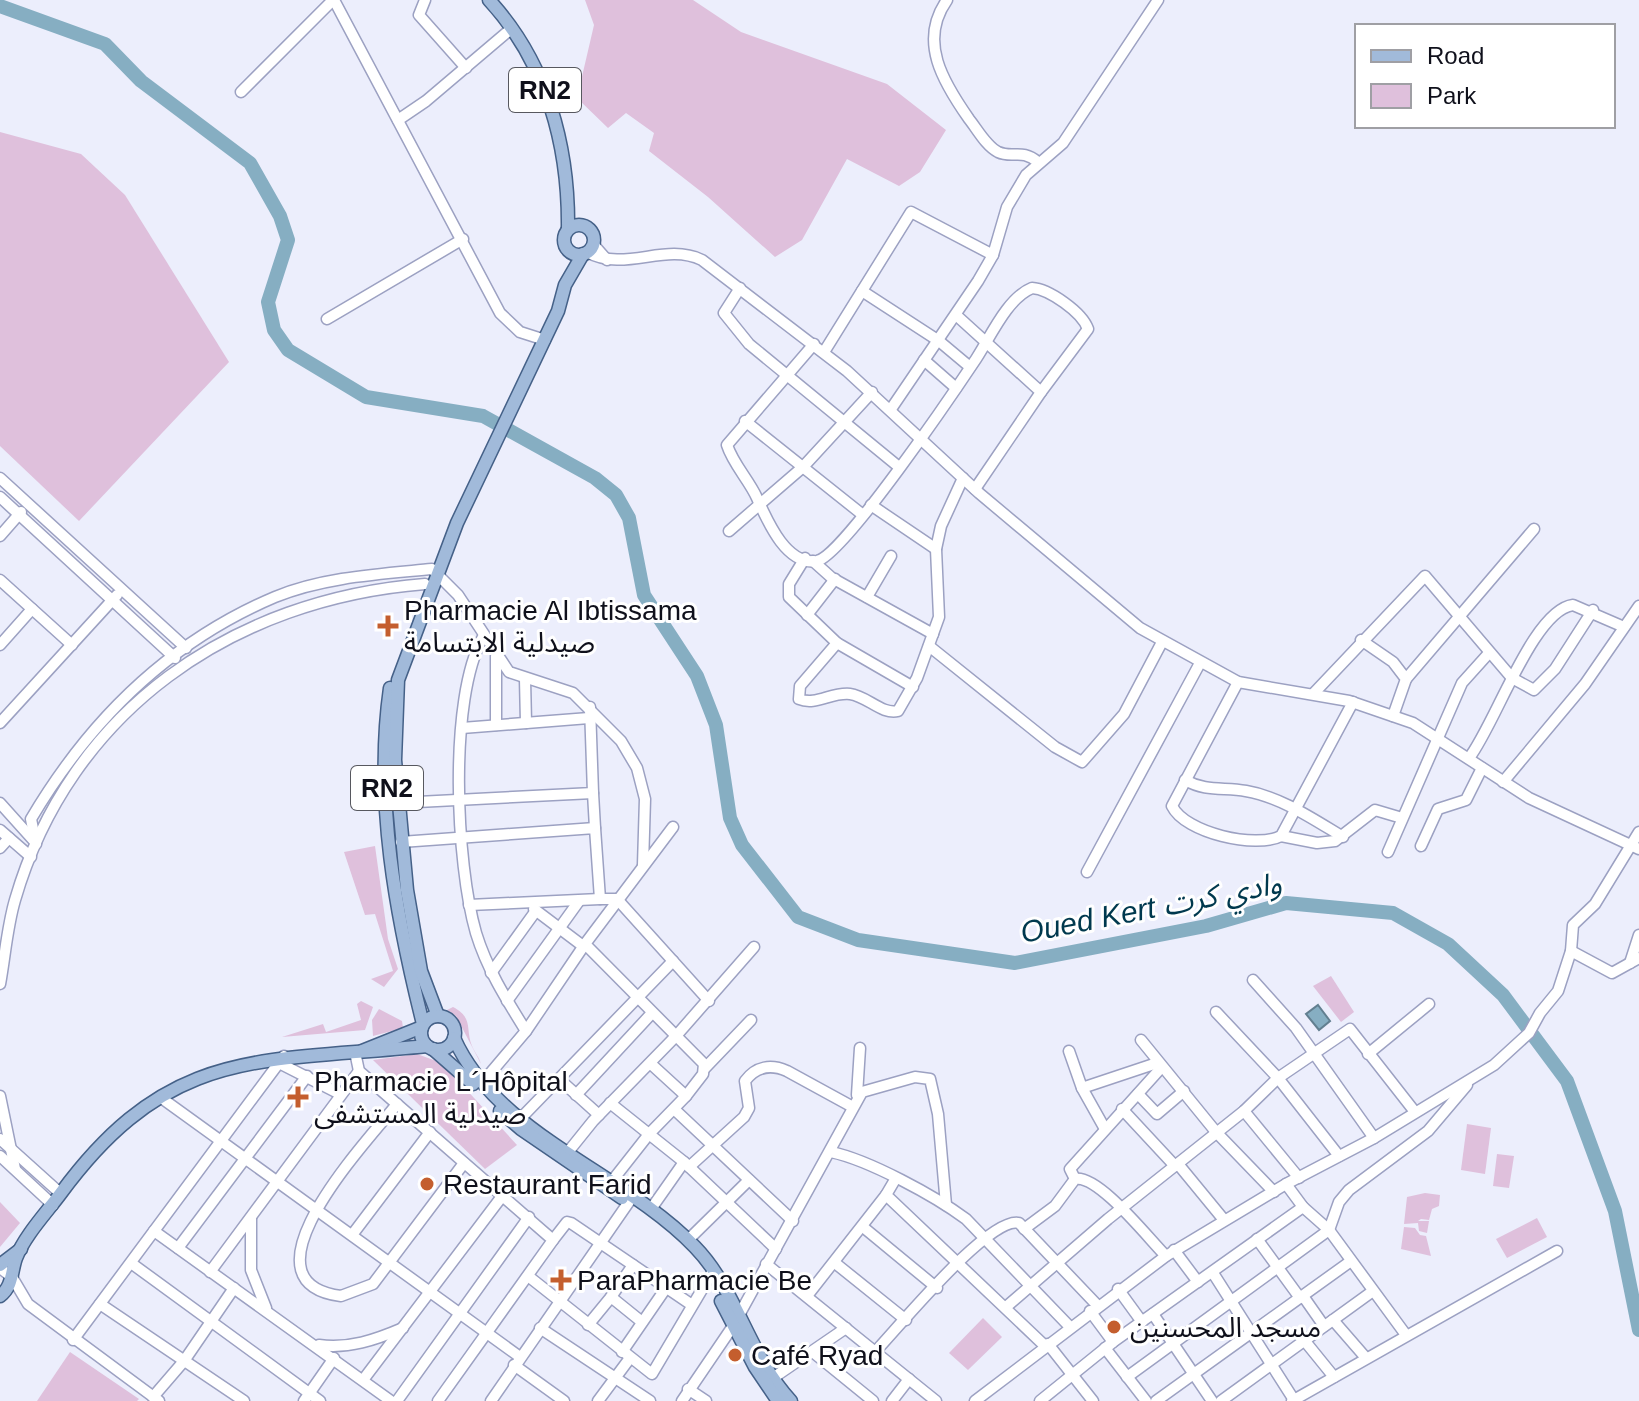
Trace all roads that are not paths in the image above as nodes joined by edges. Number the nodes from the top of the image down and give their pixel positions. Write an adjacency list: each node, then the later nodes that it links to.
1 (334, 0): 8 (street); 9 (street)
2 (425, 0): 7 (street)
3 (489, 0): 6 (main road, RN2)
4 (947, 0): 10 (street)
5 (1158, 0): 10 (street)
6 (512, 28): 7 (street); 11 (main road, RN2)
7 (466, 68): 9 (street)
8 (241, 92)
9 (398, 120): 14 (street)
10 (1038, 162): 17 (street)
11 (568, 194): 12 (main road, RN2); 13 (main road, RN2)
12 (582, 225): 13 (main road); 16 (main road, RN2)
13 (568, 229): 15 (main road, RN2)
14 (463, 239): 22 (street); 23 (street)
15 (566, 248): 16 (main road); 18 (main road, RN2)
16 (588, 250): 18 (main road, RN2); 19 (street)
17 (993, 255): 20 (street); 21 (street)
18 (565, 285): 23 (main road, RN2)
19 (740, 288): 26 (street); 30 (street)
20 (862, 291): 24 (street); 27 (street)
21 (956, 315): 24 (street); 25 (street)
22 (327, 319)
23 (545, 340): 57 (main road, RN2)
24 (939, 341): 28 (street); 29 (street)
25 (987, 342): 29 (street); 33 (street); 33 (street)
26 (814, 344): 27 (street); 30 (street)
27 (824, 352): 32 (street)
28 (924, 360): 31 (street); 34 (street)
29 (970, 367): 31 (street)
30 (787, 375): 35 (street); 36 (street)
31 (956, 388): 37 (street)
32 (872, 392): 34 (street); 36 (street)
33 (1041, 392): 42 (street)
34 (891, 409): 37 (street)
35 (745, 421): 38 (street); 45 (street)
36 (845, 422): 38 (street); 39 (street)
37 (922, 438): 39 (street); 41 (street)
38 (803, 467): 45 (street); 48 (street)
39 (899, 467): 46 (street)
40 (0, 478): 44 (street)
41 (963, 478): 42 (street); 53 (street)
42 (975, 489): 73 (street)
43 (0, 497): 47 (street)
44 (28, 504): 47 (street); 52 (street)
45 (760, 505): 50 (street); 56 (street)
46 (871, 505): 48 (street); 53 (street)
47 (19, 514): 51 (street); 54 (street)
48 (863, 515): 56 (street)
49 (1534, 529): 68 (street)
50 (729, 531)
51 (0, 536)
52 (77, 547): 54 (street); 61 (street)
53 (936, 549): 70 (street)
54 (68, 556): 63 (street)
55 (891, 556): 62 (street)
56 (809, 559): 58 (street); 67 (street)
57 (437, 567): 60 (main road, RN2); 71 (street); 77 (street); 108 (main road, RN2)
58 (835, 579): 62 (street); 67 (street)
59 (0, 580): 65 (street)
60 (425, 584): 81 (street); 151 (main road, RN2)
61 (122, 589): 63 (street); 77 (street)
62 (867, 597): 70 (street)
63 (114, 598): 76 (street); 80 (street)
64 (1639, 606): 69 (street)
65 (32, 609): 75 (street); 76 (street)
66 (1593, 610): 69 (street); 85 (street); 85 (street)
67 (807, 615): 74 (street)
68 (1458, 616): 72 (street); 79 (street); 87 (street)
69 (1624, 627): 104 (street)
70 (933, 634): 78 (street)
71 (483, 637): 82 (street); 99 (street)
72 (1361, 640): 87 (street); 90 (street)
73 (1162, 642): 78 (street); 83 (street)
74 (837, 643): 89 (street); 89 (street)
75 (0, 645)
76 (72, 645): 94 (street)
77 (184, 646): 80 (street); 81 (street)
78 (929, 646): 89 (street)
79 (1489, 653): 85 (street); 100 (street)
80 (173, 655): 84 (street); 120 (street)
81 (193, 656): 84 (street)
82 (496, 656): 86 (street); 98 (street)
83 (1200, 663): 88 (street); 127 (street)
84 (182, 664): 120 (street)
85 (1512, 678): 101 (street)
86 (525, 679): 93 (street); 97 (street)
87 (1406, 679): 95 (street)
88 (1238, 682): 90 (street); 103 (street)
89 (913, 687)
90 (1314, 693): 91 (street)
91 (1353, 702): 95 (street); 109 (street)
92 (0, 705): 94 (street)
93 (590, 712): 97 (street); 105 (street); 126 (street)
94 (9, 713): 96 (street)
95 (1393, 716): 100 (street)
96 (0, 723)
97 (526, 723): 98 (street)
98 (496, 725): 99 (street)
99 (462, 728): 106 (street)
100 (1437, 737): 101 (street); 111 (street)
101 (1469, 758): 102 (street)
102 (1482, 768): 104 (street); 121 (street)
103 (1185, 780): 109 (street); 116 (street)
104 (1503, 782): 122 (street)
105 (593, 793): 106 (street); 113 (street)
106 (460, 800): 108 (street); 117 (street)
107 (0, 803): 110 (street)
108 (398, 803): 119 (main road, RN2)
109 (1296, 809): 116 (street); 118 (street)
110 (14, 815): 114 (street); 120 (street)
111 (1402, 818): 118 (street); 124 (street)
112 (673, 827): 126 (street)
113 (595, 828): 117 (street); 128 (street)
114 (2, 832): 123 (street); 125 (street)
115 (1639, 832): 122 (street)
116 (1281, 836): 118 (street)
117 (463, 837): 119 (street); 131 (street)
118 (1343, 837)
119 (401, 842): 149 (main road, RN2)
120 (36, 844): 125 (street)
121 (1421, 846)
122 (1634, 846): 137 (street)
123 (0, 848)
124 (1388, 852)
125 (31, 857): 142 (street)
126 (643, 865): 129 (street)
127 (1087, 872)
128 (600, 899): 129 (street); 130 (street)
129 (617, 899): 135 (street); 138 (street)
130 (579, 901): 132 (street); 133 (street)
131 (469, 905): 132 (street); 140 (street)
132 (534, 908): 133 (street); 140 (street)
133 (558, 929): 135 (street); 144 (street)
134 (1639, 935): 139 (street)
135 (584, 945): 143 (street); 152 (street)
136 (754, 947): 145 (street)
137 (1571, 951): 139 (street); 168 (street)
138 (673, 961): 143 (street); 145 (street)
139 (1634, 961)
140 (491, 973): 144 (street)
141 (1253, 980): 160 (street)
142 (0, 984)
143 (640, 997): 148 (street); 170 (street)
144 (507, 1001): 152 (street)
145 (709, 1001): 153 (street)
146 (1429, 1004): 161 (street)
147 (1216, 1012): 169 (street)
148 (652, 1013): 153 (street); 176 (street)
149 (438, 1016): 151 (main road); 154 (main road, RN2)
150 (751, 1020): 165 (street)
151 (423, 1026): 156 (main road, RN2); 159 (main road)
152 (526, 1031): 171 (street)
153 (676, 1036): 163 (street); 165 (street)
154 (454, 1038): 156 (main road); 171 (main road, RN2)
155 (1141, 1040): 164 (street)
156 (430, 1048): 159 (main road); 199 (main road, RN2)
157 (860, 1048): 177 (street)
158 (1069, 1051): 172 (street)
159 (357, 1052): 162 (main road); 166 (street)
160 (1314, 1054): 161 (street); 169 (street); 194 (street)
161 (1368, 1054): 187 (street)
162 (281, 1060): 167 (street); 180 (main road); 195 (street)
163 (651, 1064): 179 (street); 181 (street)
164 (1159, 1066): 172 (street); 173 (street); 175 (street)
165 (705, 1068): 179 (street)
166 (359, 1071): 174 (street); 182 (street)
167 (307, 1076): 174 (street); 202 (street)
168 (1474, 1076): 187 (street); 232 (street)
169 (1278, 1078): 186 (street); 201 (street)
170 (559, 1079): 176 (street); 189 (street)
171 (482, 1083): 189 (main road, RN2)
172 (1082, 1088): 190 (street)
173 (1184, 1091): 175 (street); 192 (street)
174 (340, 1094): 211 (street)
175 (1138, 1094): 184 (street)
176 (576, 1095): 188 (street)
177 (857, 1095): 183 (street); 221 (street)
178 (0, 1096): 196 (street)
179 (686, 1096): 185 (street)
180 (160, 1097): 195 (street); 215 (main road)
181 (610, 1103): 188 (street); 193 (street)
182 (397, 1104): 191 (street); 223 (street)
183 (851, 1106): 197 (street); 198 (street)
184 (1122, 1109): 190 (street); 205 (street)
185 (675, 1110): 193 (street); 197 (street)
186 (1244, 1111): 192 (street); 208 (street)
187 (1415, 1112): 194 (street)
188 (599, 1115): 199 (street)
189 (521, 1118): 199 (main road, RN2)
190 (1105, 1129): 209 (street)
191 (430, 1132): 203 (street); 234 (street)
192 (1216, 1132): 205 (street); 214 (street)
193 (649, 1134): 204 (street); 212 (street)
194 (1374, 1138): 201 (street)
195 (221, 1140): 202 (street); 233 (street)
196 (4, 1142): 206 (street); 215 (street)
197 (712, 1143): 204 (street); 210 (street)
198 (831, 1152): 207 (street); 229 (street)
199 (566, 1155): 212 (main road, RN2); 218 (main road, RN2)
200 (0, 1156): 206 (street)
201 (1339, 1156): 208 (street)
202 (248, 1159): 211 (street); 240 (street)
203 (464, 1163): 216 (street); 246 (street)
204 (686, 1164): 219 (street); 224 (street)
205 (1176, 1165): 225 (street); 228 (street)
206 (15, 1169): 220 (street)
207 (896, 1178): 217 (street); 221 (street)
208 (1299, 1178): 213 (street)
209 (1075, 1179): 225 (street); 231 (street)
210 (749, 1180): 219 (street); 229 (street)
211 (276, 1181): 223 (street); 226 (street)
212 (612, 1181): 218 (main road, RN2)
213 (1286, 1184): 214 (street); 222 (street)
214 (1274, 1192): 228 (street)
215 (60, 1193): 220 (main road)
216 (503, 1195): 227 (street); 266 (street)
217 (886, 1195): 230 (street); 247 (street)
218 (630, 1199): 224 (main road, RN2); 239 (street); 257 (main road, RN2)
219 (726, 1204): 238 (street); 242 (street)
220 (53, 1205): 241 (main road)
221 (946, 1205): 235 (street)
222 (1303, 1207): 232 (street); 236 (street)
223 (316, 1209): 234 (street); 246 (street)
224 (651, 1209): 238 (main road, RN2)
225 (1121, 1209): 244 (street); 248 (street)
226 (251, 1217): 255 (street); 278 (street)
227 (529, 1217): 237 (street); 280 (street)
228 (1224, 1220): 244 (street)
229 (793, 1221): 242 (street)
230 (863, 1227): 250 (street); 264 (street)
231 (1024, 1229): 235 (street); 248 (street)
232 (1329, 1230): 245 (street); 254 (street)
233 (154, 1231): 240 (street); 249 (street)
234 (352, 1235): 246 (street)
235 (981, 1239): 247 (street); 261 (street)
236 (1257, 1239): 254 (street); 256 (street)
237 (553, 1240): 239 (street); 258 (street)
238 (688, 1240): 257 (main road, RN2)
239 (602, 1243): 252 (street); 272 (street)
240 (178, 1248): 255 (street)
241 (21, 1249): 253 (main road); 259 (main road)
242 (776, 1249): 251 (street)
243 (1557, 1251): 295 (street)
244 (1170, 1253): 260 (street); 265 (street)
245 (1351, 1261): 267 (street); 271 (street)
246 (389, 1262): 266 (street)
247 (959, 1262): 264 (street); 277 (street)
248 (1056, 1262): 261 (street); 279 (street)
249 (131, 1263): 275 (street); 284 (street)
250 (835, 1263): 269 (street); 283 (street)
251 (766, 1264): 269 (street); 282 (street)
252 (633, 1265): 263 (street); 270 (street)
253 (0, 1266): 259 (street)
254 (1278, 1268): 271 (street); 273 (street)
255 (210, 1272): 262 (street)
256 (1213, 1273): 260 (street); 273 (street)
257 (711, 1274): 276 (street); 282 (main road, RN2)
258 (528, 1276): 272 (street); 293 (street)
259 (12, 1277): 268 (main road); 274 (street)
260 (1198, 1282): 281 (street)
261 (1028, 1286): 277 (street); 289 (street)
262 (234, 1288): 278 (street); 284 (street)
263 (666, 1288): 276 (street); 285 (street)
264 (937, 1288): 283 (street)
265 (1118, 1289): 279 (street); 286 (street)
266 (427, 1291): 280 (street); 290 (street)
267 (1373, 1291): 287 (street); 295 (street)
268 (1, 1294): 274 (street)
269 (807, 1296): 292 (street)
270 (611, 1297): 285 (street); 288 (street)
271 (1302, 1297): 287 (street); 294 (street)
272 (561, 1300): 288 (street); 291 (street)
273 (1229, 1301): 294 (street); 299 (street)
274 (28, 1304): 296 (street)
275 (100, 1304): 296 (street); 307 (street)
276 (692, 1305): 304 (street)
277 (1006, 1307): 300 (street)
278 (266, 1308): 298 (street)
279 (1093, 1308): 289 (street); 301 (street)
280 (460, 1314): 293 (street); 324 (street)
281 (1153, 1314): 286 (street); 299 (street)
282 (735, 1320): 317 (main road, RN2); 318 (street)
283 (906, 1320): 303 (street)
284 (211, 1322): 307 (street); 319 (street)
285 (642, 1322): 304 (street)
286 (1142, 1322): 301 (street)
287 (1328, 1323): 297 (street); 306 (street)
288 (588, 1325): 304 (street)
289 (1070, 1327): 300 (street)
290 (404, 1328): 298 (street); 316 (street)
291 (540, 1328): 308 (street); 314 (street)
292 (846, 1328): 302 (street); 303 (street)
293 (488, 1334): 308 (street); 325 (street)
294 (1251, 1335): 309 (street); 310 (street)
295 (1406, 1335): 306 (street)
296 (73, 1340): 320 (street)
297 (1304, 1340): 309 (street); 313 (street)
298 (313, 1344): 305 (street)
299 (1172, 1344): 310 (street); 312 (street)
300 (1046, 1345): 311 (street); 337 (street)
301 (1109, 1345): 311 (street); 312 (street)
302 (814, 1353): 317 (street); 334 (street)
303 (874, 1353): 315 (street)
304 (626, 1355): 314 (street)
305 (334, 1358): 316 (street); 319 (street)
306 (1366, 1358): 313 (street)
307 (184, 1361): 320 (street); 322 (street)
308 (517, 1361): 326 (street); 327 (street)
309 (1273, 1365): 321 (street); 343 (street)
310 (1196, 1374): 341 (street); 342 (street)
311 (1071, 1375): 338 (street); 339 (street)
312 (1127, 1377): 340 (street)
313 (1334, 1377): 321 (street)
314 (613, 1378): 328 (street); 329 (street)
315 (909, 1379): 335 (street); 336 (street)
316 (363, 1380): 324 (street)
317 (768, 1381): 332 (main road, RN2); 333 (main road, RN2)
318 (688, 1389): 330 (street); 331 (street)
319 (307, 1397): 323 (street)
320 (156, 1399)
321 (1293, 1400)
322 (244, 1401)
323 (320, 1401)
324 (394, 1401)
325 (438, 1401)
326 (491, 1401)
327 (564, 1401)
328 (598, 1401)
329 (650, 1401)
330 (682, 1401)
331 (706, 1401)
332 (778, 1401)
333 (791, 1401)
334 (873, 1401)
335 (892, 1401)
336 (936, 1401)
337 (975, 1401)
338 (1040, 1401)
339 (1093, 1401)
340 (1146, 1401)
341 (1156, 1401)
342 (1212, 1401)
343 (1221, 1401)

